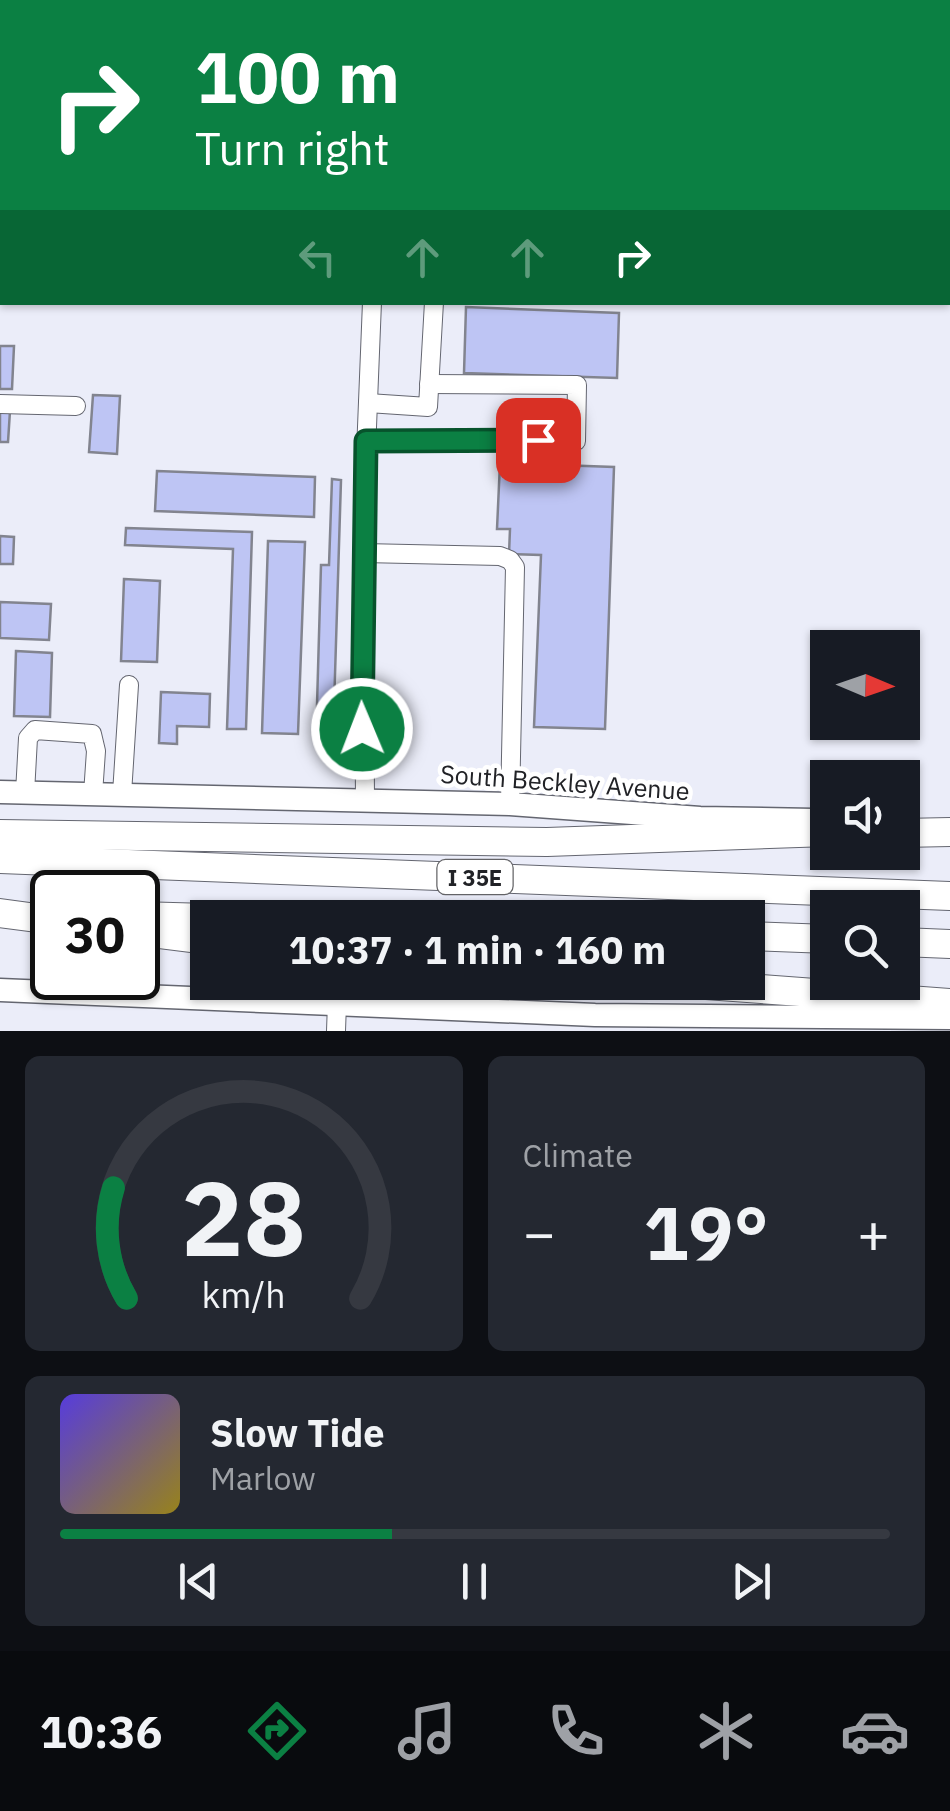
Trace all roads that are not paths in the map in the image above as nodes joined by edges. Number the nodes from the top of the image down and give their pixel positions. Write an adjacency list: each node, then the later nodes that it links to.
1 (372, 305): 4 (street)
2 (434, 305): 3 (street)
3 (429, 384): 4 (street); 7 (street)
4 (368, 403): 7 (street)
5 (0, 404): 6 (street)
6 (76, 406)
7 (366, 441): 8 (street)
8 (363, 553): 14 (street); 15 (street)
9 (128, 685): 13 (street)
10 (0, 792): 11 (main road, South Beckley Avenue)
11 (26, 792): 12 (main road, South Beckley Avenue); 12 (street)
12 (93, 794): 13 (main road, South Beckley Avenue)
13 (122, 794): 14 (main road, South Beckley Avenue)
14 (365, 799): 15 (main road, South Beckley Avenue)
15 (510, 804): 16 (main road, South Beckley Avenue)
16 (810, 820)
17 (920, 822): 18 (main road)
18 (950, 823)
19 (920, 832): 20 (highway)
20 (950, 832)
21 (810, 833): 22 (highway)
22 (0, 834)
23 (0, 859): 24 (highway, I 35E)
24 (950, 896)
25 (0, 912): 26 (highway)
26 (30, 915)
27 (160, 917): 28 (highway)
28 (190, 917)
29 (160, 934): 31 (highway)
30 (765, 937): 32 (highway)
31 (190, 938)
32 (810, 938)
33 (920, 943): 34 (highway)
34 (950, 944)
35 (765, 989): 38 (highway)
36 (0, 990): 37 (main road)
37 (336, 1003): 39 (main road); 40 (street)
38 (950, 1003)
39 (950, 1018)
40 (336, 1031)

